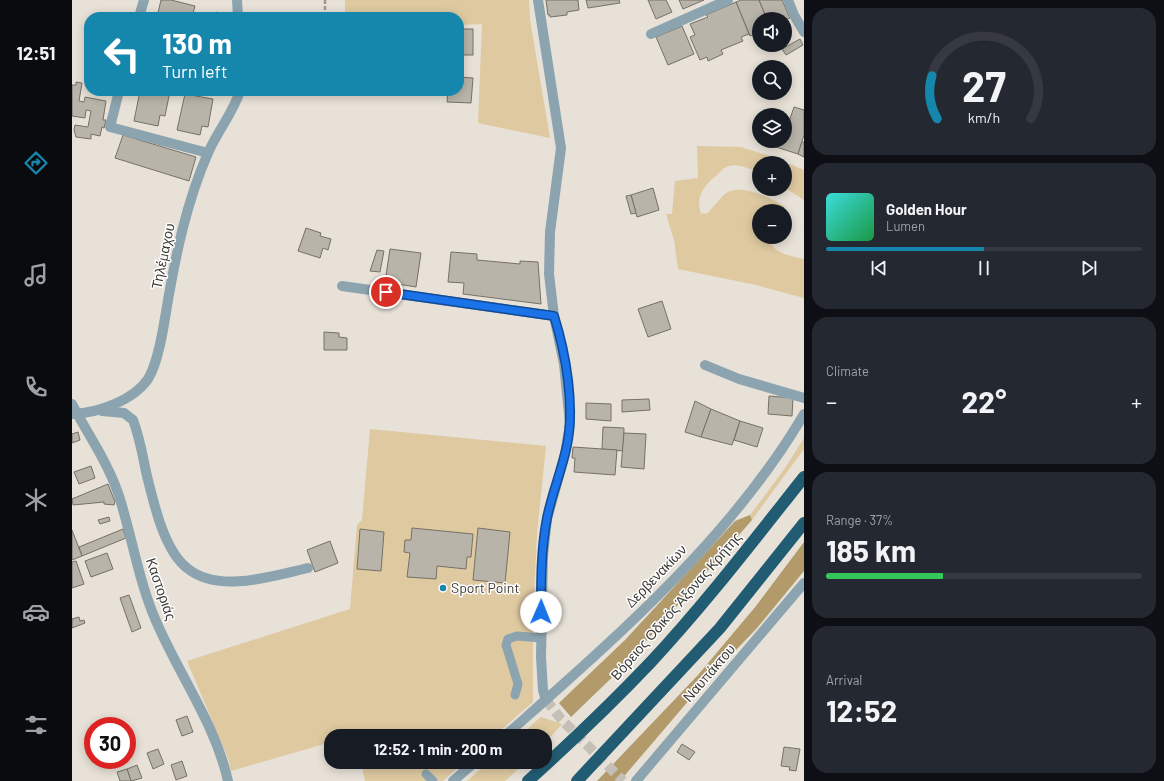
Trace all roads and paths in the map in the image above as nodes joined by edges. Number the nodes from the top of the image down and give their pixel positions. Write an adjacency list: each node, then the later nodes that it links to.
1 (144, 0): 7 (street)
2 (237, 0): 8 (street)
3 (325, 0): 9 (path)
4 (538, 0): 16 (street)
5 (728, 0): 11 (street)
6 (788, 0): 10 (street)
7 (140, 12)
8 (238, 12)
9 (325, 12)
10 (804, 32)
11 (651, 34)
12 (119, 96): 14 (street)
13 (238, 96): 14 (street, Τηλέμαχου)
14 (208, 153): 20 (street, Τηλέμαχου)
15 (342, 286): 16 (street)
16 (554, 316): 27 (street)
17 (705, 365): 18 (street)
18 (804, 398)
19 (72, 404): 21 (street, Καστοριάς)
20 (100, 410): 21 (street, Τηλέμαχου); 25 (street, Τηλέμαχου)
21 (75, 414): 32 (street, Καστοριάς)
22 (804, 414): 29 (street, Δερβενακίων)
23 (804, 477): 34 (highway, Βόρειος Οδικός Άξονας Κρήτης)
24 (804, 524): 35 (highway)
25 (308, 568)
26 (804, 583): 36 (street, Ναυπάκτου)
27 (541, 638): 28 (lane); 29 (street)
28 (515, 695)
29 (546, 700): 30 (street, Δερβενακίων)
30 (513, 729)
31 (467, 769): 33 (street)
32 (228, 781)
33 (454, 781)
34 (528, 781)
35 (577, 781)
36 (636, 781)

